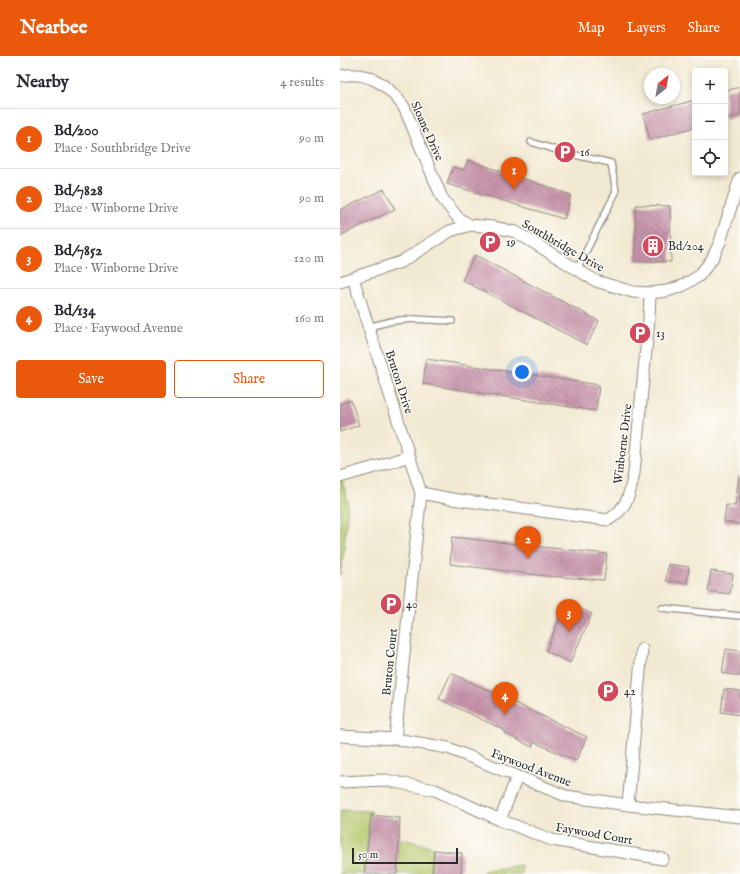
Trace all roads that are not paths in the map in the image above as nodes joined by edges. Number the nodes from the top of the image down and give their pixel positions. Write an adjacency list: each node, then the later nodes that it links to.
1 (340, 76): 4 (street, Sloane Drive)
2 (532, 142): 5 (lane)
3 (740, 178): 8 (street, Southbridge Drive)
4 (470, 224): 5 (street, Southbridge Drive); 6 (street, Southbridge Drive)
5 (577, 269): 8 (street, Southbridge Drive)
6 (353, 278): 7 (street, Southbridge Drive); 10 (street, Bruton Drive)
7 (340, 282)
8 (650, 293): 13 (street, Winborne Drive)
9 (452, 321): 10 (lane)
10 (368, 328): 11 (street, Bruton Drive)
11 (409, 456): 12 (street); 13 (street, Bruton Drive)
12 (340, 477)
13 (421, 493): 18 (street, Bruton Court)
14 (662, 608): 15 (lane)
15 (740, 616)
16 (642, 649): 21 (street)
17 (340, 736): 18 (street, Faywood Avenue)
18 (395, 738): 19 (street, Faywood Avenue)
19 (517, 777): 21 (street, Faywood Avenue); 23 (street)
20 (340, 782): 23 (street, Faywood Court)
21 (628, 805): 22 (street, Faywood Avenue)
22 (740, 817)
23 (500, 820): 24 (street, Faywood Court)
24 (663, 859)

